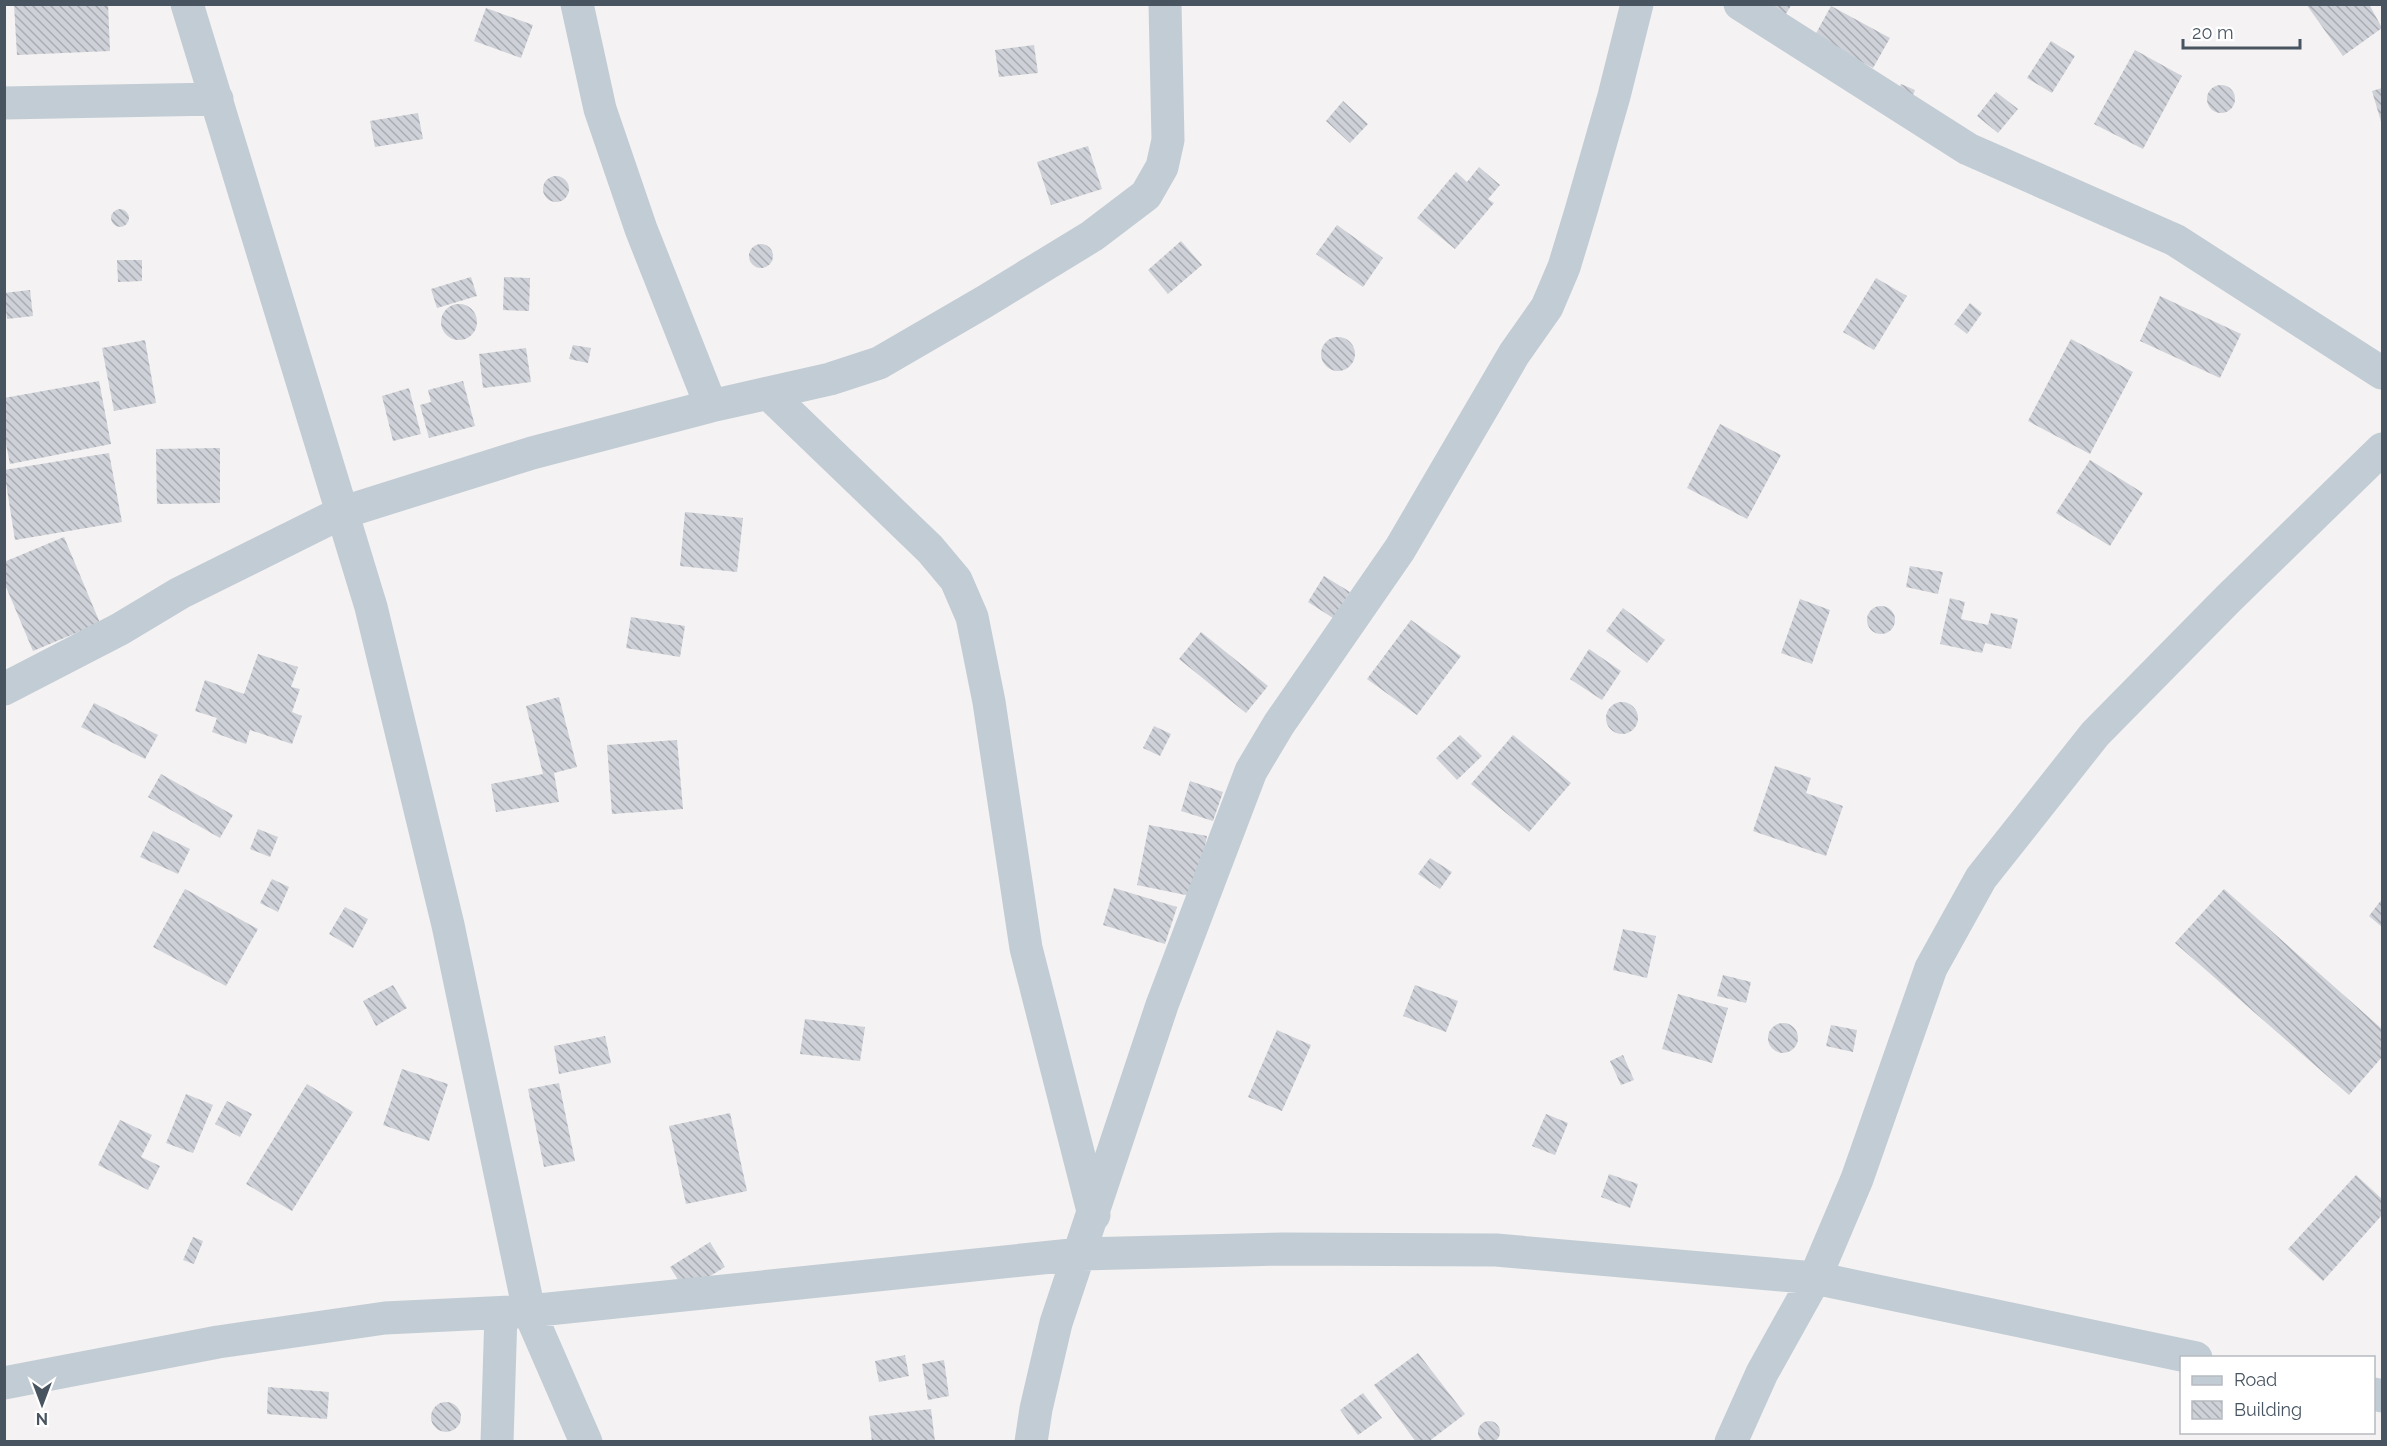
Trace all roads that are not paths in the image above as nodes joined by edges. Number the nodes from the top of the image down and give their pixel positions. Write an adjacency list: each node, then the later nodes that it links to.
1 (187, 4): 6 (street)
2 (577, 4): 10 (street)
3 (1165, 4): 9 (street)
4 (1637, 4): 14 (street)
5 (1740, 4): 8 (street)
6 (217, 99): 7 (street); 12 (street)
7 (4, 103)
8 (2382, 373)
9 (768, 393): 10 (street); 14 (street)
10 (711, 406): 12 (street)
11 (2382, 449): 16 (street)
12 (341, 513): 13 (street); 17 (street)
13 (4, 689)
14 (1094, 1215): 15 (street)
15 (1081, 1254): 16 (street); 17 (street); 22 (street)
16 (1815, 1278): 18 (street); 23 (street)
17 (515, 1312): 19 (street); 20 (street); 21 (street)
18 (2186, 1356)
19 (4, 1383)
20 (497, 1442)
21 (586, 1442)
22 (1031, 1442)
23 (1731, 1442)

